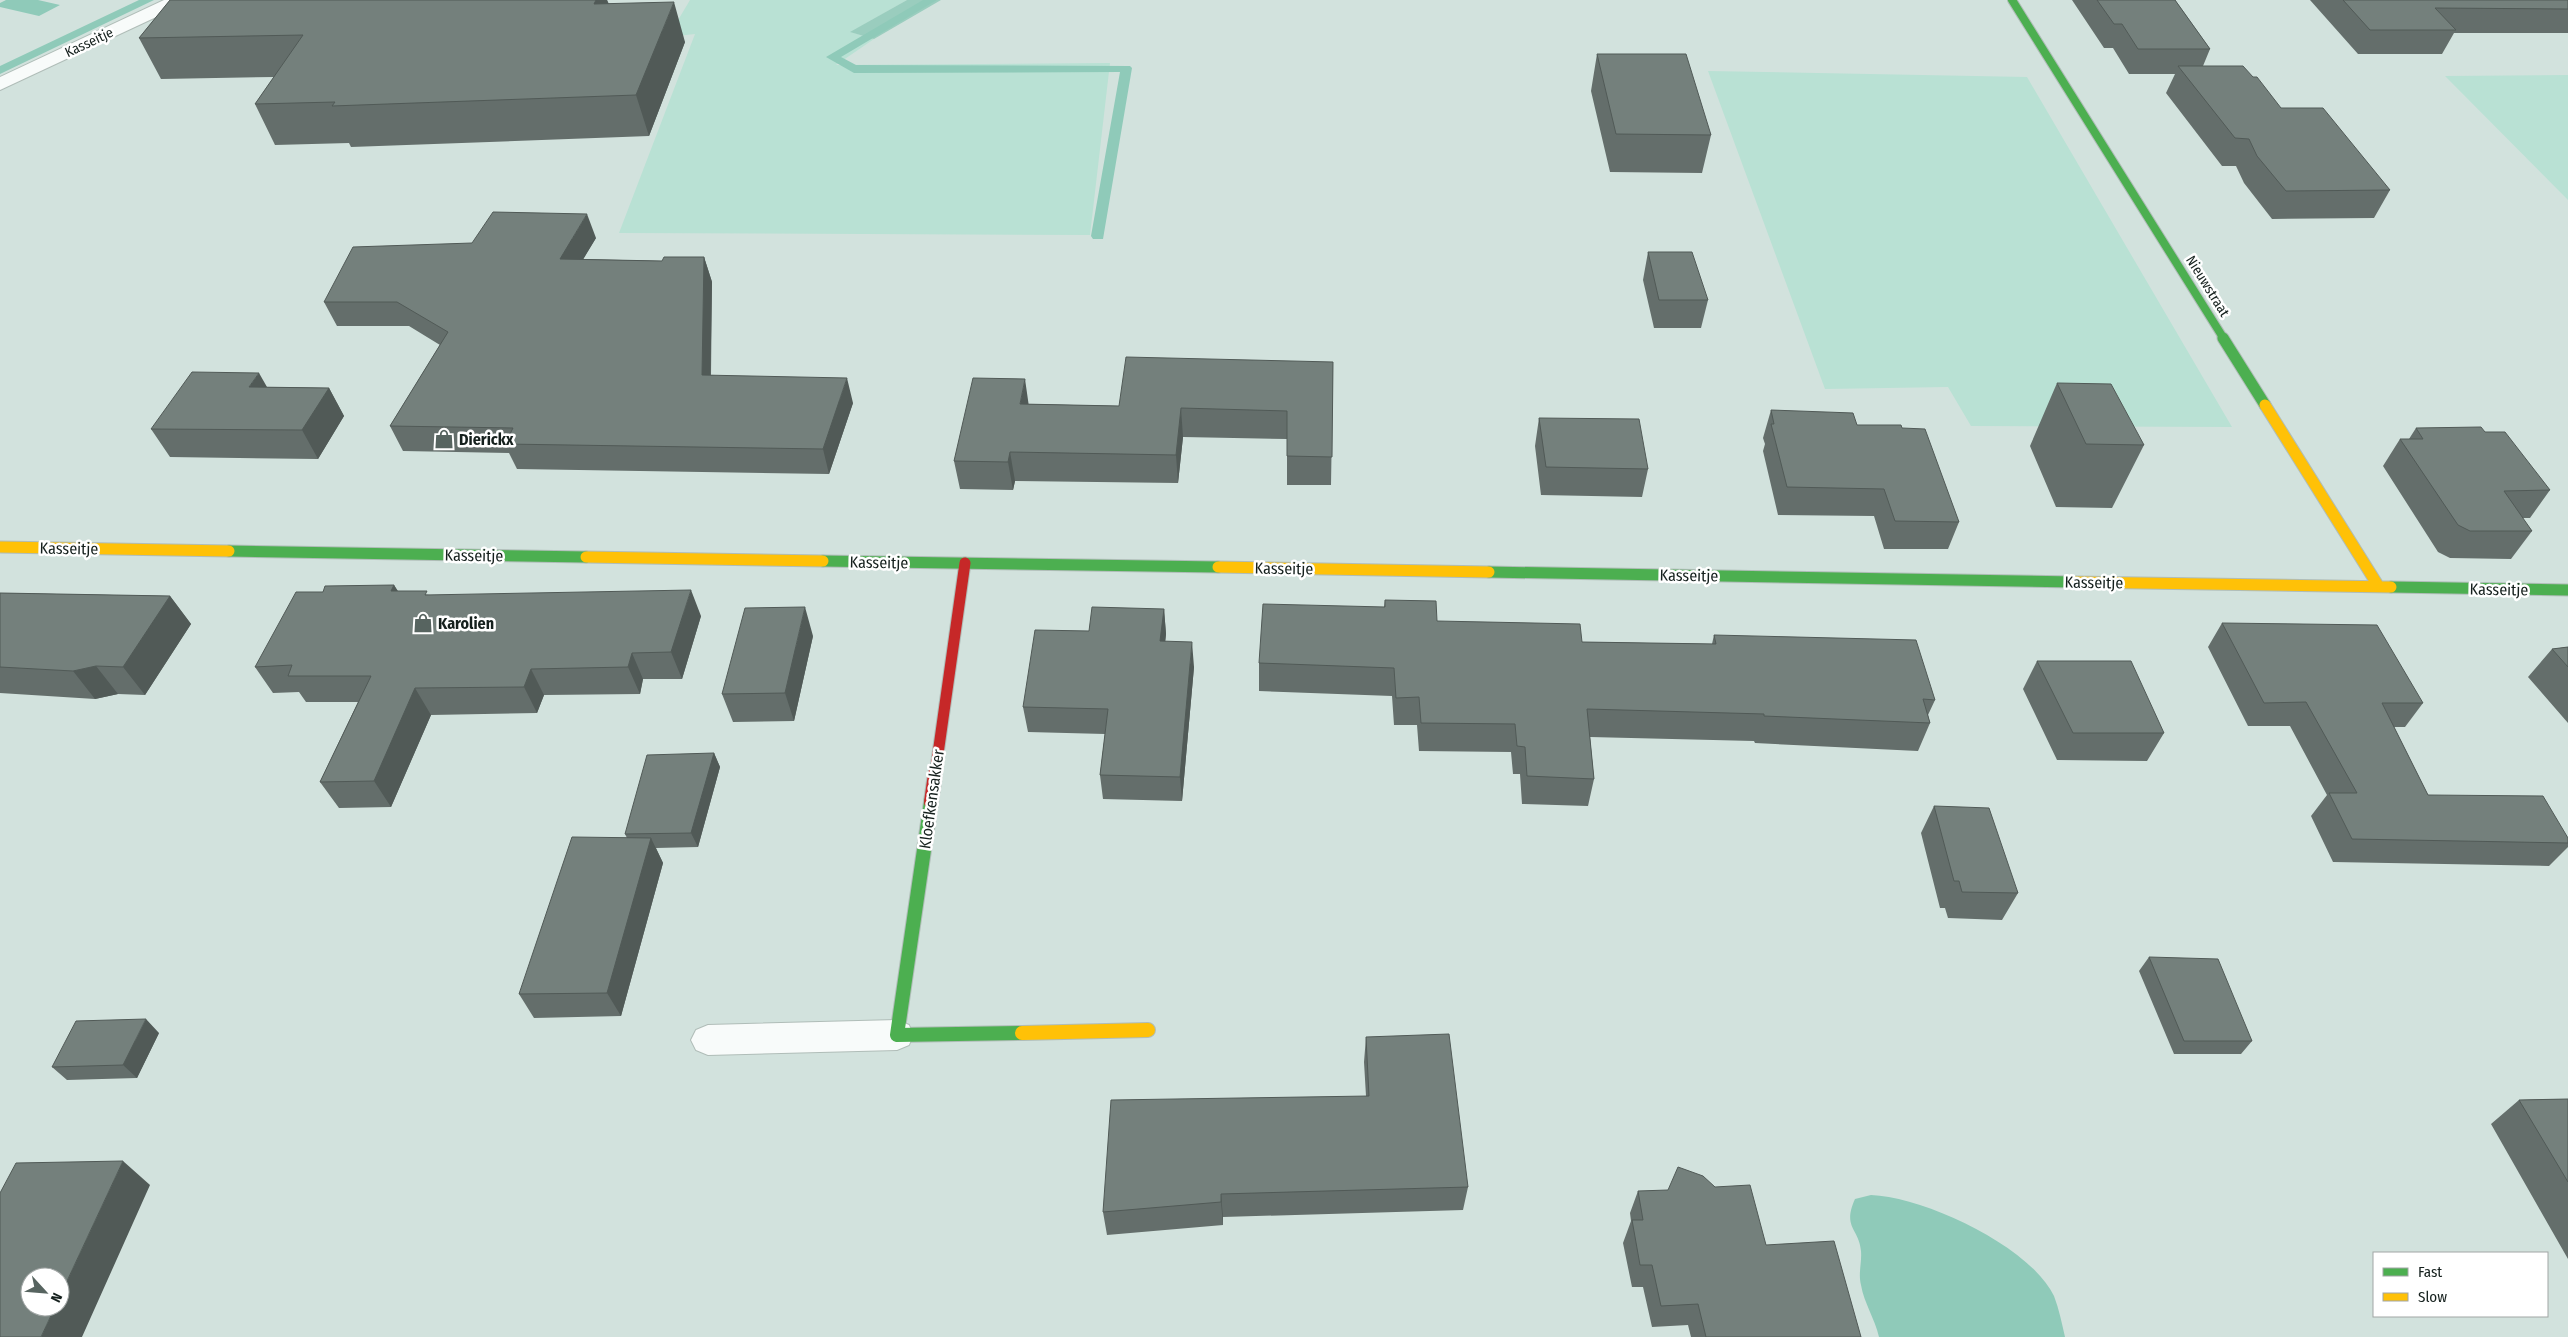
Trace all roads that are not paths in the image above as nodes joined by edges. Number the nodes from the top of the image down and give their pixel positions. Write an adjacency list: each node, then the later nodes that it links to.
1 (178, 0): 3 (street, Kasseitje)
2 (2012, 0): 6 (street, Nieuwstraat)
3 (0, 84)
4 (0, 547): 5 (street, Kasseitje)
5 (965, 563): 6 (street, Kasseitje); 9 (street, Kloefkensakker)
6 (2379, 587): 7 (street, Kasseitje)
7 (2568, 590)
8 (1148, 1030): 9 (street)
9 (897, 1035): 10 (street)
10 (708, 1040)

